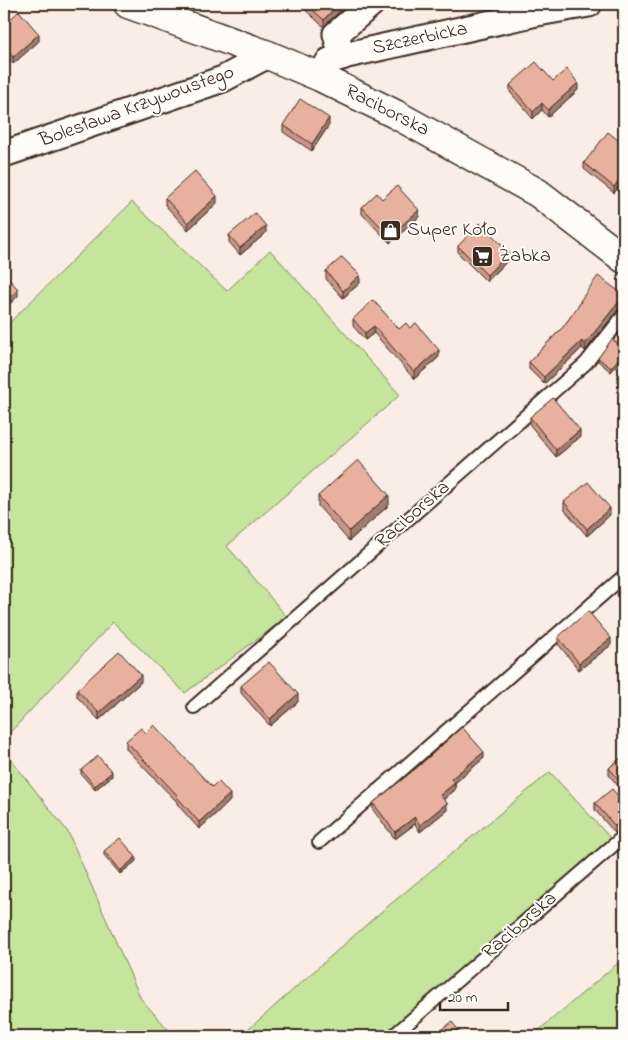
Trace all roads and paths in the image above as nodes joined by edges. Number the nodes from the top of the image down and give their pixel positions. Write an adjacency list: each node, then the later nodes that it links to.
1 (128, 4): 4 (main road, Raciborska)
2 (371, 4): 5 (street, Raciborska)
3 (589, 4): 5 (street, Szczerbicka)
4 (268, 55): 6 (main road, Raciborska); 7 (street, Bolesława Krzywoustego)
5 (342, 57): 6 (street, Szczerbicka)
6 (320, 77): 8 (main road, Raciborska)
7 (4, 154)
8 (624, 259)
9 (624, 315): 11 (lane, Raciborska)
10 (624, 576): 13 (lane)
11 (194, 707)
12 (624, 836): 14 (lane, Raciborska)
13 (319, 842)
14 (394, 1036)

